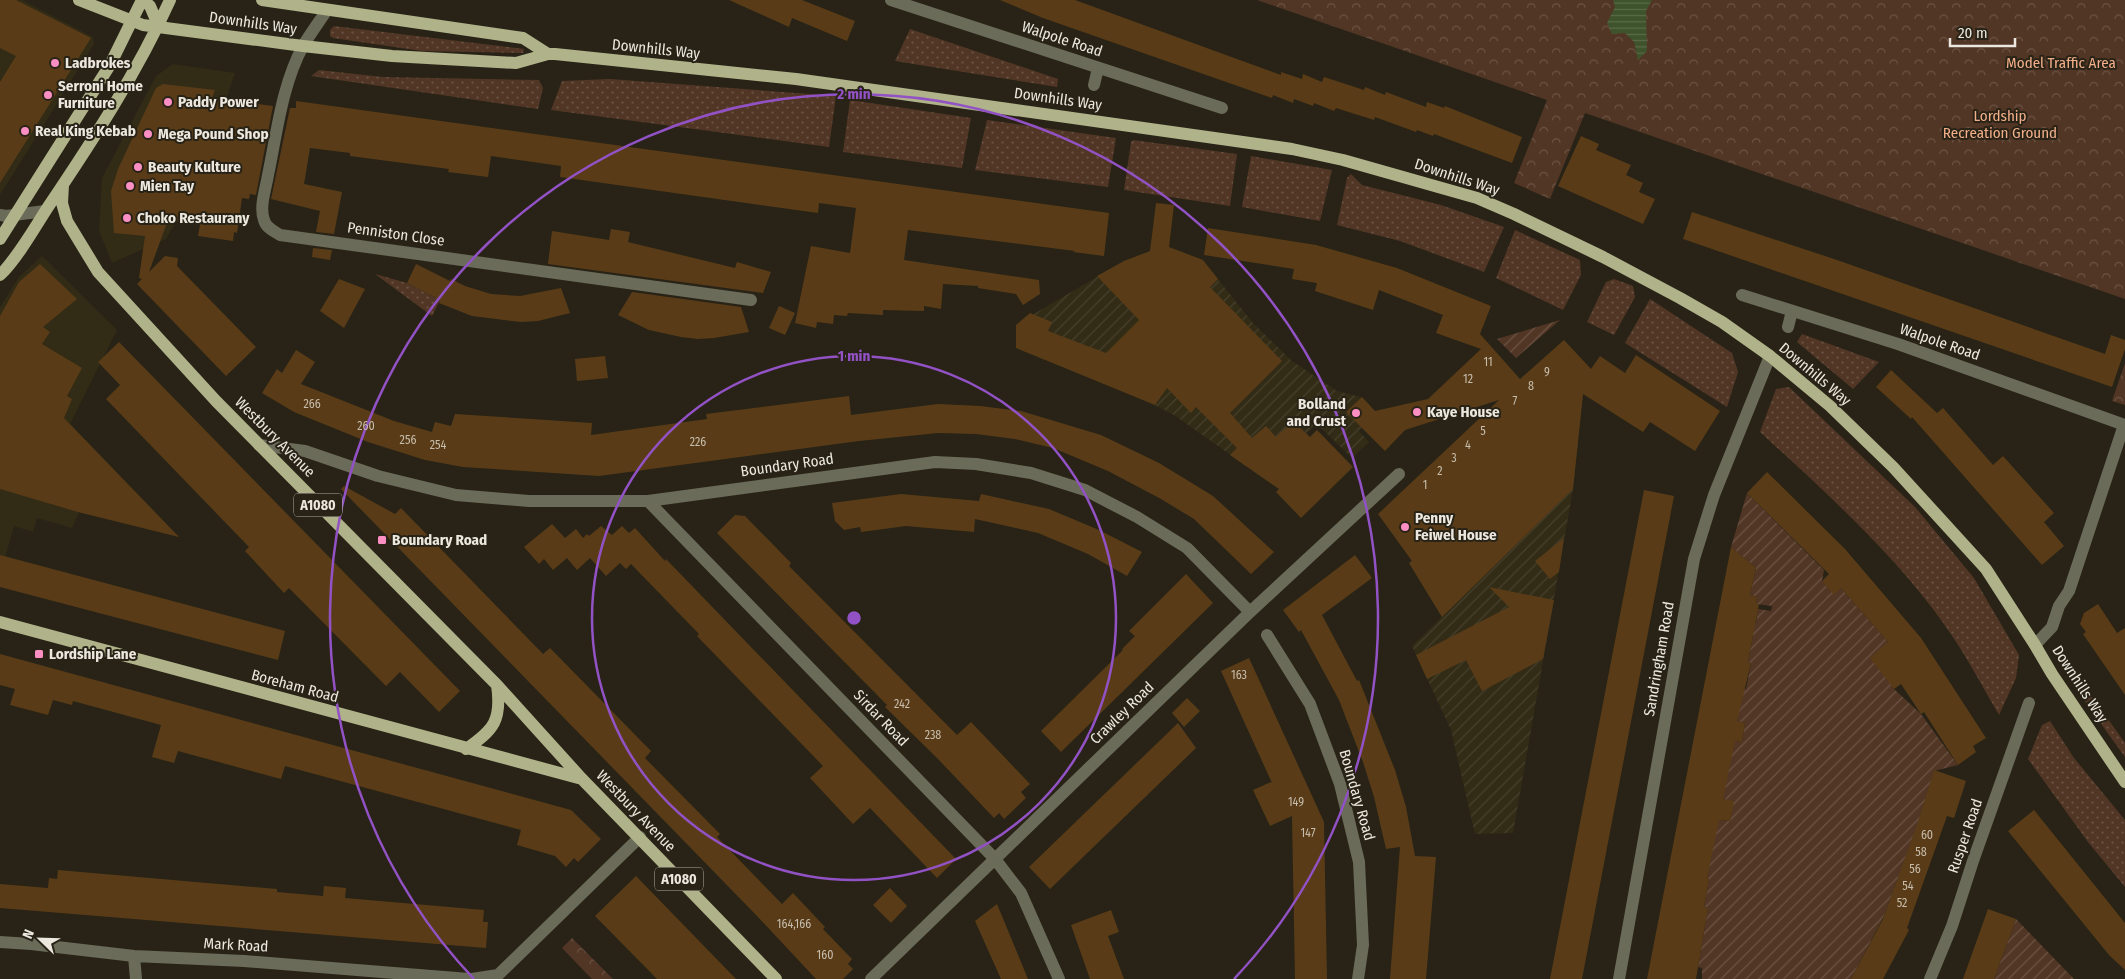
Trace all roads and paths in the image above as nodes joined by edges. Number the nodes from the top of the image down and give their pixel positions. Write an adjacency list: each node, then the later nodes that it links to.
1 (79, 0): 7 (main road, Downhills Way)
2 (142, 0): 7 (main road); 8 (main road)
3 (170, 0): 8 (main road)
4 (262, 0): 6 (main road, Downhills Way)
5 (891, 0): 11 (street, Walpole Road)
6 (327, 10): 9 (street, Penniston Close); 10 (main road, Downhills Way)
7 (138, 23): 8 (main road, Downhills Way); 16 (main road)
8 (159, 27): 9 (main road, Downhills Way); 14 (main road)
9 (303, 46): 10 (main road, Downhills Way); 22 (street, Penniston Close)
10 (548, 54): 25 (main road, Downhills Way)
11 (1098, 68): 12 (street); 13 (street, Walpole Road)
12 (1094, 85)
13 (1222, 108)
14 (63, 185): 15 (main road); 18 (main road, Westbury Avenue)
15 (46, 211): 16 (street); 18 (main road); 20 (main road)
16 (16, 214): 17 (street); 19 (main road)
17 (0, 215)
18 (67, 221): 27 (main road, Westbury Avenue / A1080)
19 (0, 239)
20 (0, 275)
21 (1742, 295): 23 (street, Walpole Road)
22 (751, 300)
23 (1792, 311): 24 (street); 26 (street, Walpole Road)
24 (1788, 327)
25 (1770, 356): 33 (main road, Downhills Way); 51 (street, Sandringham Road)
26 (2125, 425): 33 (street)
27 (259, 445): 29 (street, Boundary Road); 34 (main road, Westbury Avenue / A1080)
28 (1399, 474): 30 (street, Crawley Road)
29 (648, 501): 30 (street, Boundary Road); 40 (street, Sirdar Road)
30 (1250, 612): 40 (street, Crawley Road)
31 (0, 622): 36 (main road, Boreham Road)
32 (1267, 635): 50 (street, Boundary Road)
33 (2035, 645): 38 (main road, Downhills Way)
34 (497, 685): 36 (main road); 37 (main road, Westbury Avenue / A1080)
35 (2029, 703): 52 (street, Rusper Road)
36 (466, 749): 37 (main road, Boreham Road)
37 (582, 779): 39 (main road, Westbury Avenue / A1080)
38 (2125, 782)
39 (640, 838): 44 (street, Mark Road); 47 (main road, Westbury Avenue / A1080)
40 (995, 859): 48 (street, Crawley Road); 49 (street, Sirdar Road)
41 (0, 942): 42 (street, Mark Road)
42 (134, 956): 43 (street, Mark Road); 45 (street)
43 (318, 973): 46 (street, Mark Road)
44 (498, 977): 46 (street, Mark Road)
45 (136, 979)
46 (471, 979)
47 (776, 979)
48 (872, 979)
49 (1059, 979)
50 (1358, 979)
51 (1619, 979)
52 (1930, 979)

